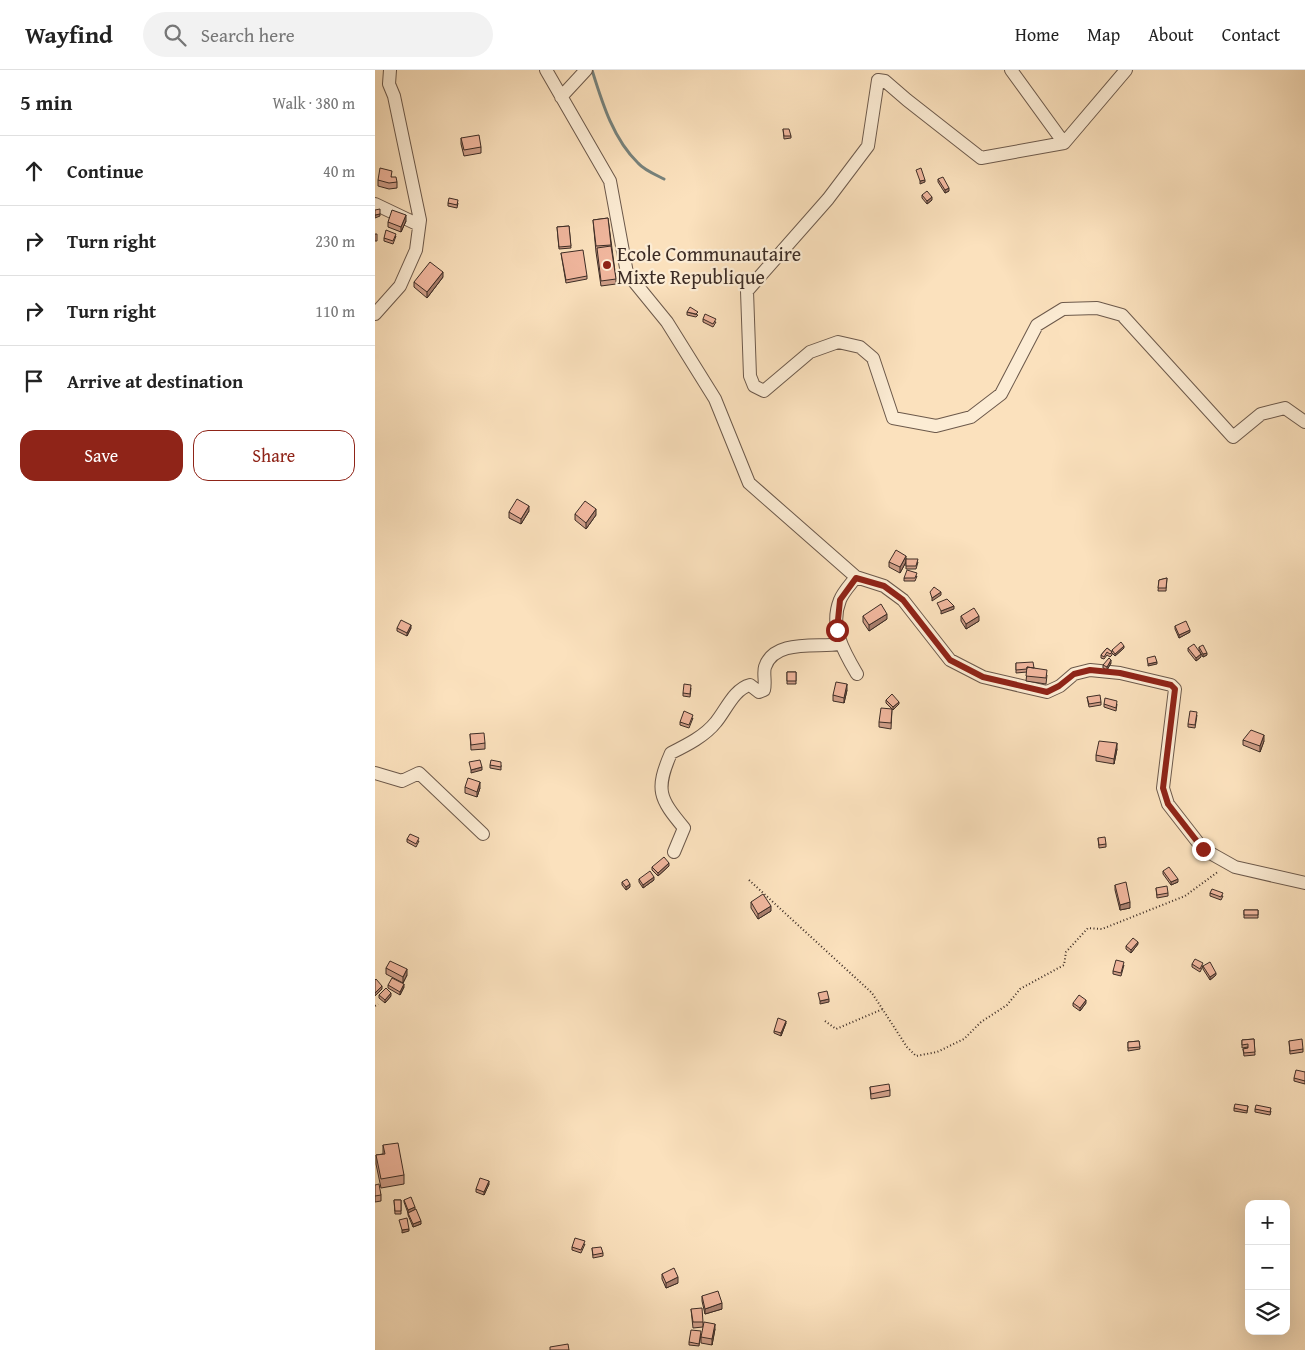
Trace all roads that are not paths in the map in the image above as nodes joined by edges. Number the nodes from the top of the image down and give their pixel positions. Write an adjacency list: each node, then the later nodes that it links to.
1 (390, 70): 9 (street)
2 (546, 70): 6 (street)
3 (586, 70): 6 (street)
4 (1011, 70): 7 (street)
5 (1126, 70): 7 (street)
6 (561, 97): 12 (street)
7 (1064, 143): 11 (street)
8 (375, 204): 9 (street)
9 (419, 225): 10 (street)
10 (375, 314)
11 (1305, 422)
12 (856, 578): 13 (street); 18 (street)
13 (839, 644): 14 (street); 17 (street)
14 (857, 674)
15 (375, 773): 16 (street)
16 (483, 834)
17 (674, 852)
18 (1305, 883)

